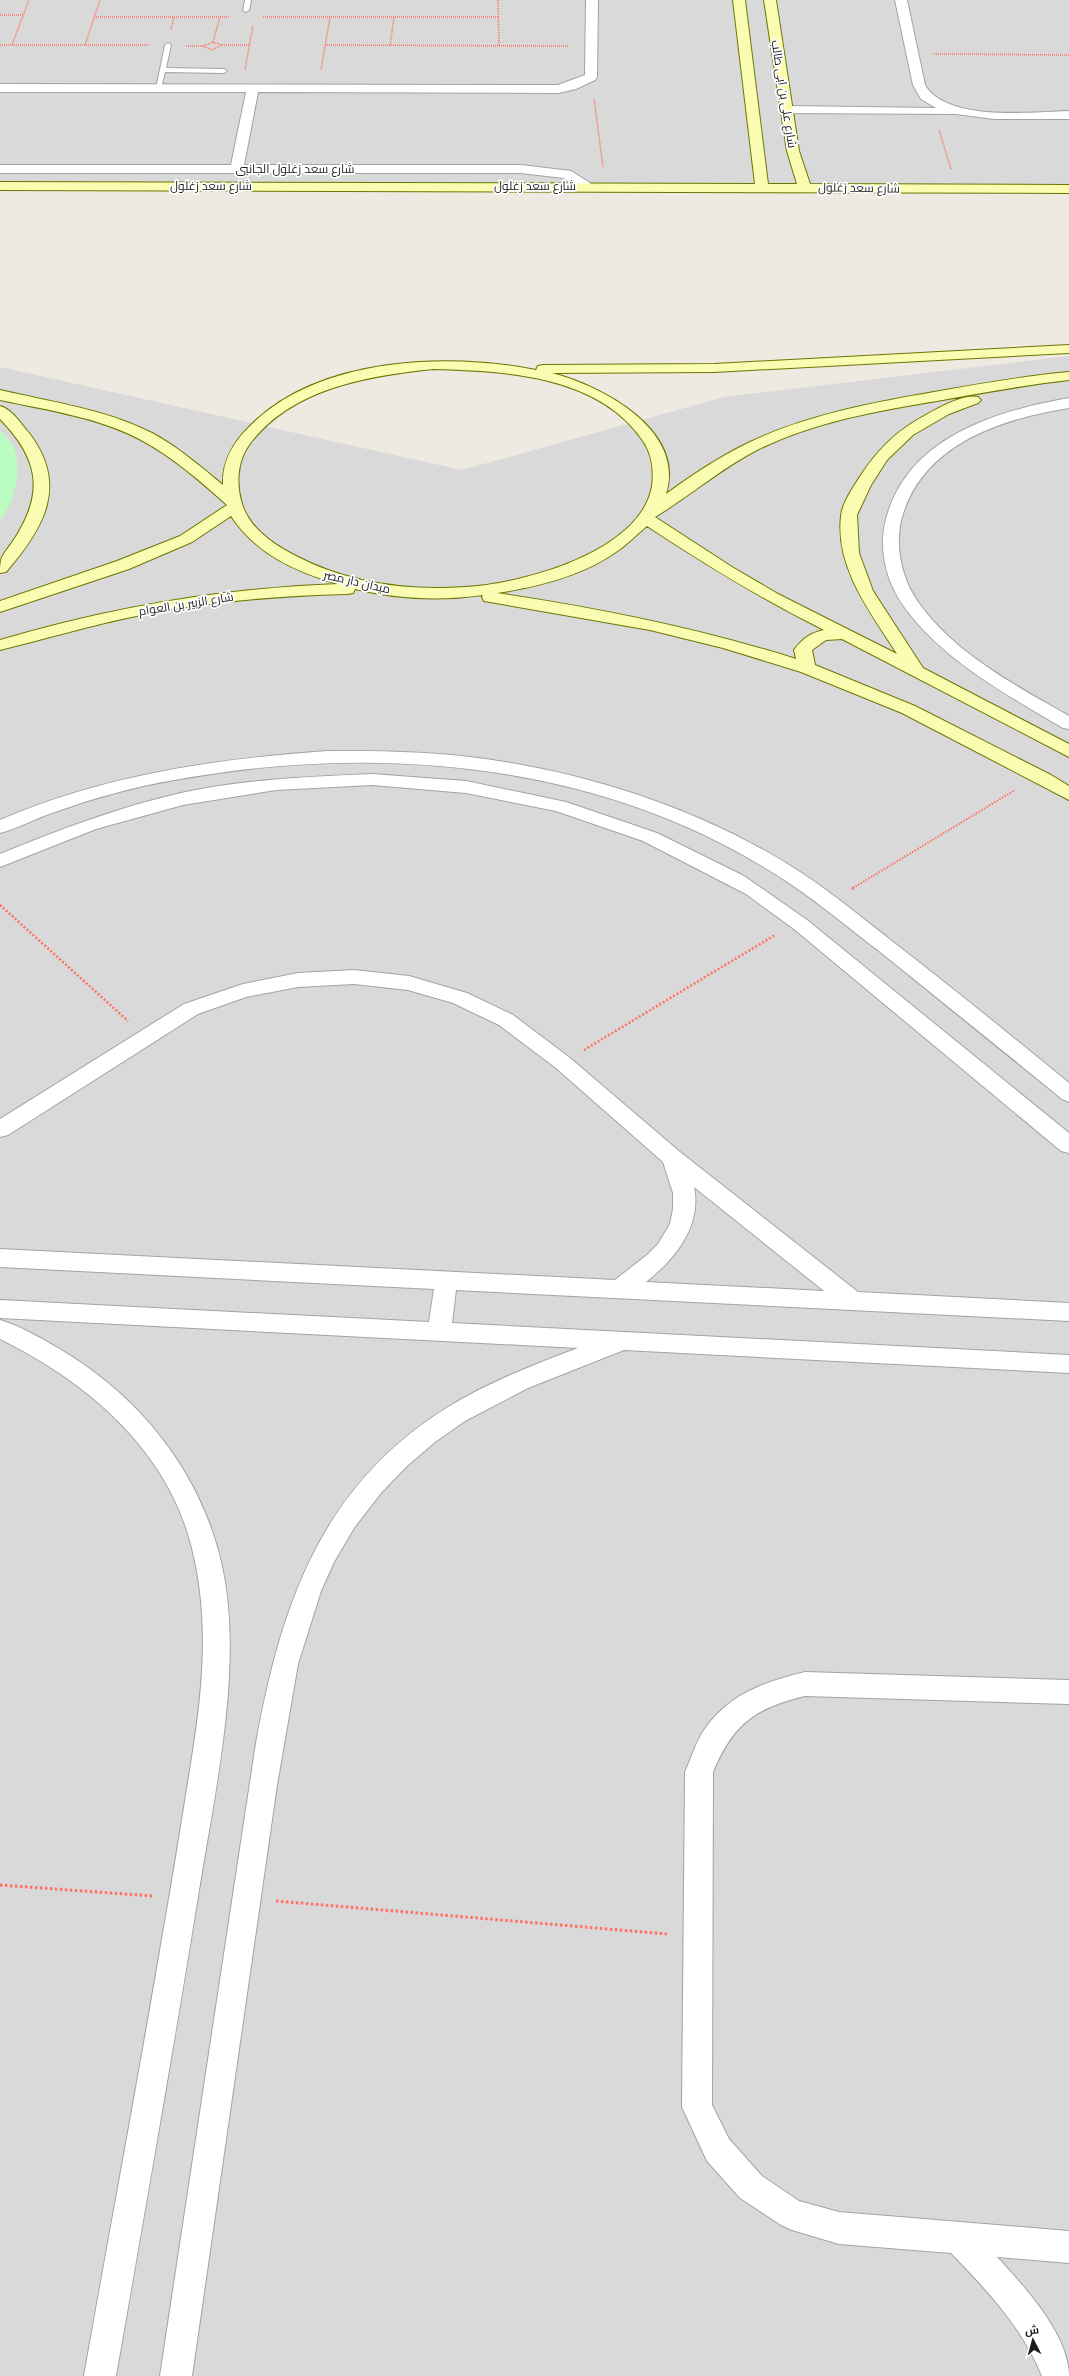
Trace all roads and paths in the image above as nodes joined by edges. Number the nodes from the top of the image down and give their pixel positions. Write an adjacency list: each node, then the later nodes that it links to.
1 (30, 0): 11 (path)
2 (100, 0): 12 (path)
3 (248, 0): 9 (lane)
4 (498, 0): 18 (path)
5 (592, 0): 30 (street)
6 (739, 0): 44 (street)
7 (770, 0): 40 (street, شارع على بن ابى طالب)
8 (901, 0): 31 (street)
9 (246, 10)
10 (0, 15): 11 (path)
11 (24, 15): 22 (path)
12 (94, 17): 13 (path); 23 (path)
13 (220, 17): 14 (path); 20 (path)
14 (232, 17)
15 (262, 17): 16 (path)
16 (330, 17): 17 (path); 26 (path)
17 (394, 17): 18 (path); 28 (path)
18 (498, 17): 29 (path)
19 (254, 24): 25 (path)
20 (213, 42): 27 (path); 27 (path)
21 (0, 45): 22 (path)
22 (12, 45): 23 (path)
23 (85, 45): 24 (path)
24 (168, 45): 33 (lane)
25 (250, 45): 27 (path); 38 (path)
26 (325, 45): 28 (path); 39 (path)
27 (222, 46)
28 (390, 46): 29 (path)
29 (499, 46): 30 (path)
30 (591, 46): 35 (street)
31 (913, 54): 32 (path); 42 (street)
32 (1069, 55)
33 (162, 70): 34 (lane); 37 (lane)
34 (224, 71)
35 (590, 77): 39 (street); 51 (path)
36 (0, 88): 37 (street)
37 (158, 88): 38 (street)
38 (247, 88): 39 (street); 47 (street)
39 (318, 89)
40 (786, 110): 41 (street); 45 (street, شارع على بن ابى طالب)
41 (933, 112): 42 (street); 54 (path)
42 (964, 112): 43 (street)
43 (1069, 115)
44 (758, 150): 45 (street); 52 (street)
45 (793, 151): 53 (street, شارع على بن ابى طالب)
46 (0, 169): 47 (street, شارع سعد زغلول الجانبى)
47 (237, 169): 50 (street, شارع سعد زغلول الجانبى)
48 (0, 186): 49 (street, شارع سعد زغلول)
49 (286, 186): 50 (street, شارع سعد زغلول); 56 (street)
50 (585, 186): 51 (street, شارع سعد زغلول)
51 (606, 186): 52 (street, شارع سعد زغلول)
52 (762, 187): 53 (street, شارع سعد زغلول)
53 (804, 187): 54 (street, شارع سعد زغلول)
54 (958, 189): 55 (street, شارع سعد زغلول)
55 (1069, 189)
56 (283, 200)
57 (1069, 349): 58 (street)
58 (508, 368): 64 (street, ميدان دار مصر); 65 (street, ميدان دار مصر)
59 (1069, 376): 60 (street)
60 (1030, 380): 65 (street); 73 (street)
61 (0, 395): 64 (street)
62 (1069, 403): 74 (street)
63 (0, 411): 66 (street)
64 (234, 505): 67 (street, ميدان دار مصر); 69 (street)
65 (648, 515): 68 (street, ميدان دار مصر); 70 (street)
66 (0, 568)
67 (377, 588): 68 (street, ميدان دار مصر); 71 (street, شارع الزبير بن العوام)
68 (463, 593): 72 (street)
69 (0, 607)
70 (845, 634): 72 (street); 73 (street)
71 (0, 646)
72 (808, 668): 76 (street)
73 (918, 672): 75 (street)
74 (1069, 724)
75 (1069, 751)
76 (1039, 775): 78 (street); 82 (path)
77 (143, 780): 79 (street); 80 (street); 82 (street)
78 (1069, 794)
79 (155, 804): 81 (street); 84 (street)
80 (0, 827)
81 (0, 861)
82 (829, 902): 84 (street); 87 (street)
83 (0, 905): 85 (path)
84 (796, 922): 86 (path); 89 (street)
85 (145, 1036): 86 (street); 88 (street)
86 (563, 1063): 90 (street)
87 (1069, 1094)
88 (0, 1129)
89 (1069, 1145)
90 (672, 1158): 93 (street); 94 (street)
91 (2, 1256): 92 (street)
92 (446, 1281): 93 (street); 98 (street)
93 (618, 1290): 94 (street)
94 (853, 1301): 96 (street)
95 (0, 1309): 98 (street)
96 (1069, 1312)
97 (0, 1329): 103 (street)
98 (439, 1332): 99 (street)
99 (622, 1341): 100 (street); 104 (street)
100 (1069, 1364)
101 (1066, 1694): 105 (street)
102 (0, 1885): 103 (path)
103 (184, 1899): 108 (street)
104 (246, 1899): 105 (path); 109 (street)
105 (698, 1937): 106 (street)
106 (958, 2238): 107 (street); 110 (street)
107 (1069, 2247)
108 (100, 2376)
109 (176, 2376)
110 (1058, 2376)

